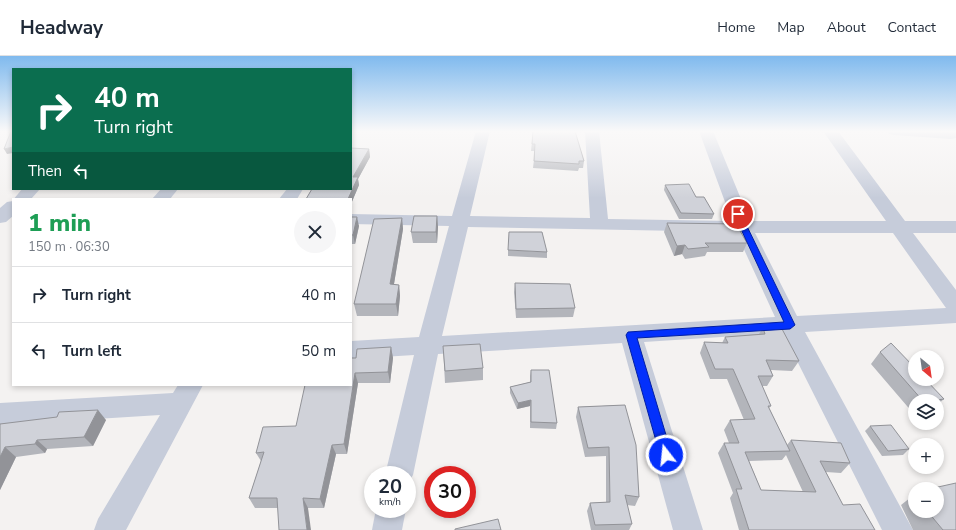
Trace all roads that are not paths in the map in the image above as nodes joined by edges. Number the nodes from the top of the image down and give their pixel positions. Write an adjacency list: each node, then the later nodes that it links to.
1 (477, 153): 10 (street)
2 (594, 153): 11 (street)
3 (714, 153): 13 (street)
4 (846, 153): 14 (street)
5 (31, 190): 7 (street)
6 (169, 190): 8 (street)
7 (22, 198)
8 (162, 198)
9 (352, 219): 10 (street)
10 (460, 222): 11 (street); 19 (street)
11 (599, 225): 13 (street)
12 (956, 227): 14 (street)
13 (743, 228): 14 (street); 17 (street)
14 (900, 228): 15 (street)
15 (956, 306)
16 (956, 314): 17 (street)
17 (790, 325): 18 (street); 28 (street)
18 (631, 335): 19 (street); 27 (street)
19 (428, 346): 20 (street); 23 (street)
20 (352, 350)
21 (186, 394): 22 (street); 25 (street)
22 (0, 414)
23 (401, 466)
24 (389, 518): 26 (street)
25 (109, 530)
26 (387, 530)
27 (688, 530)
28 (898, 530)

